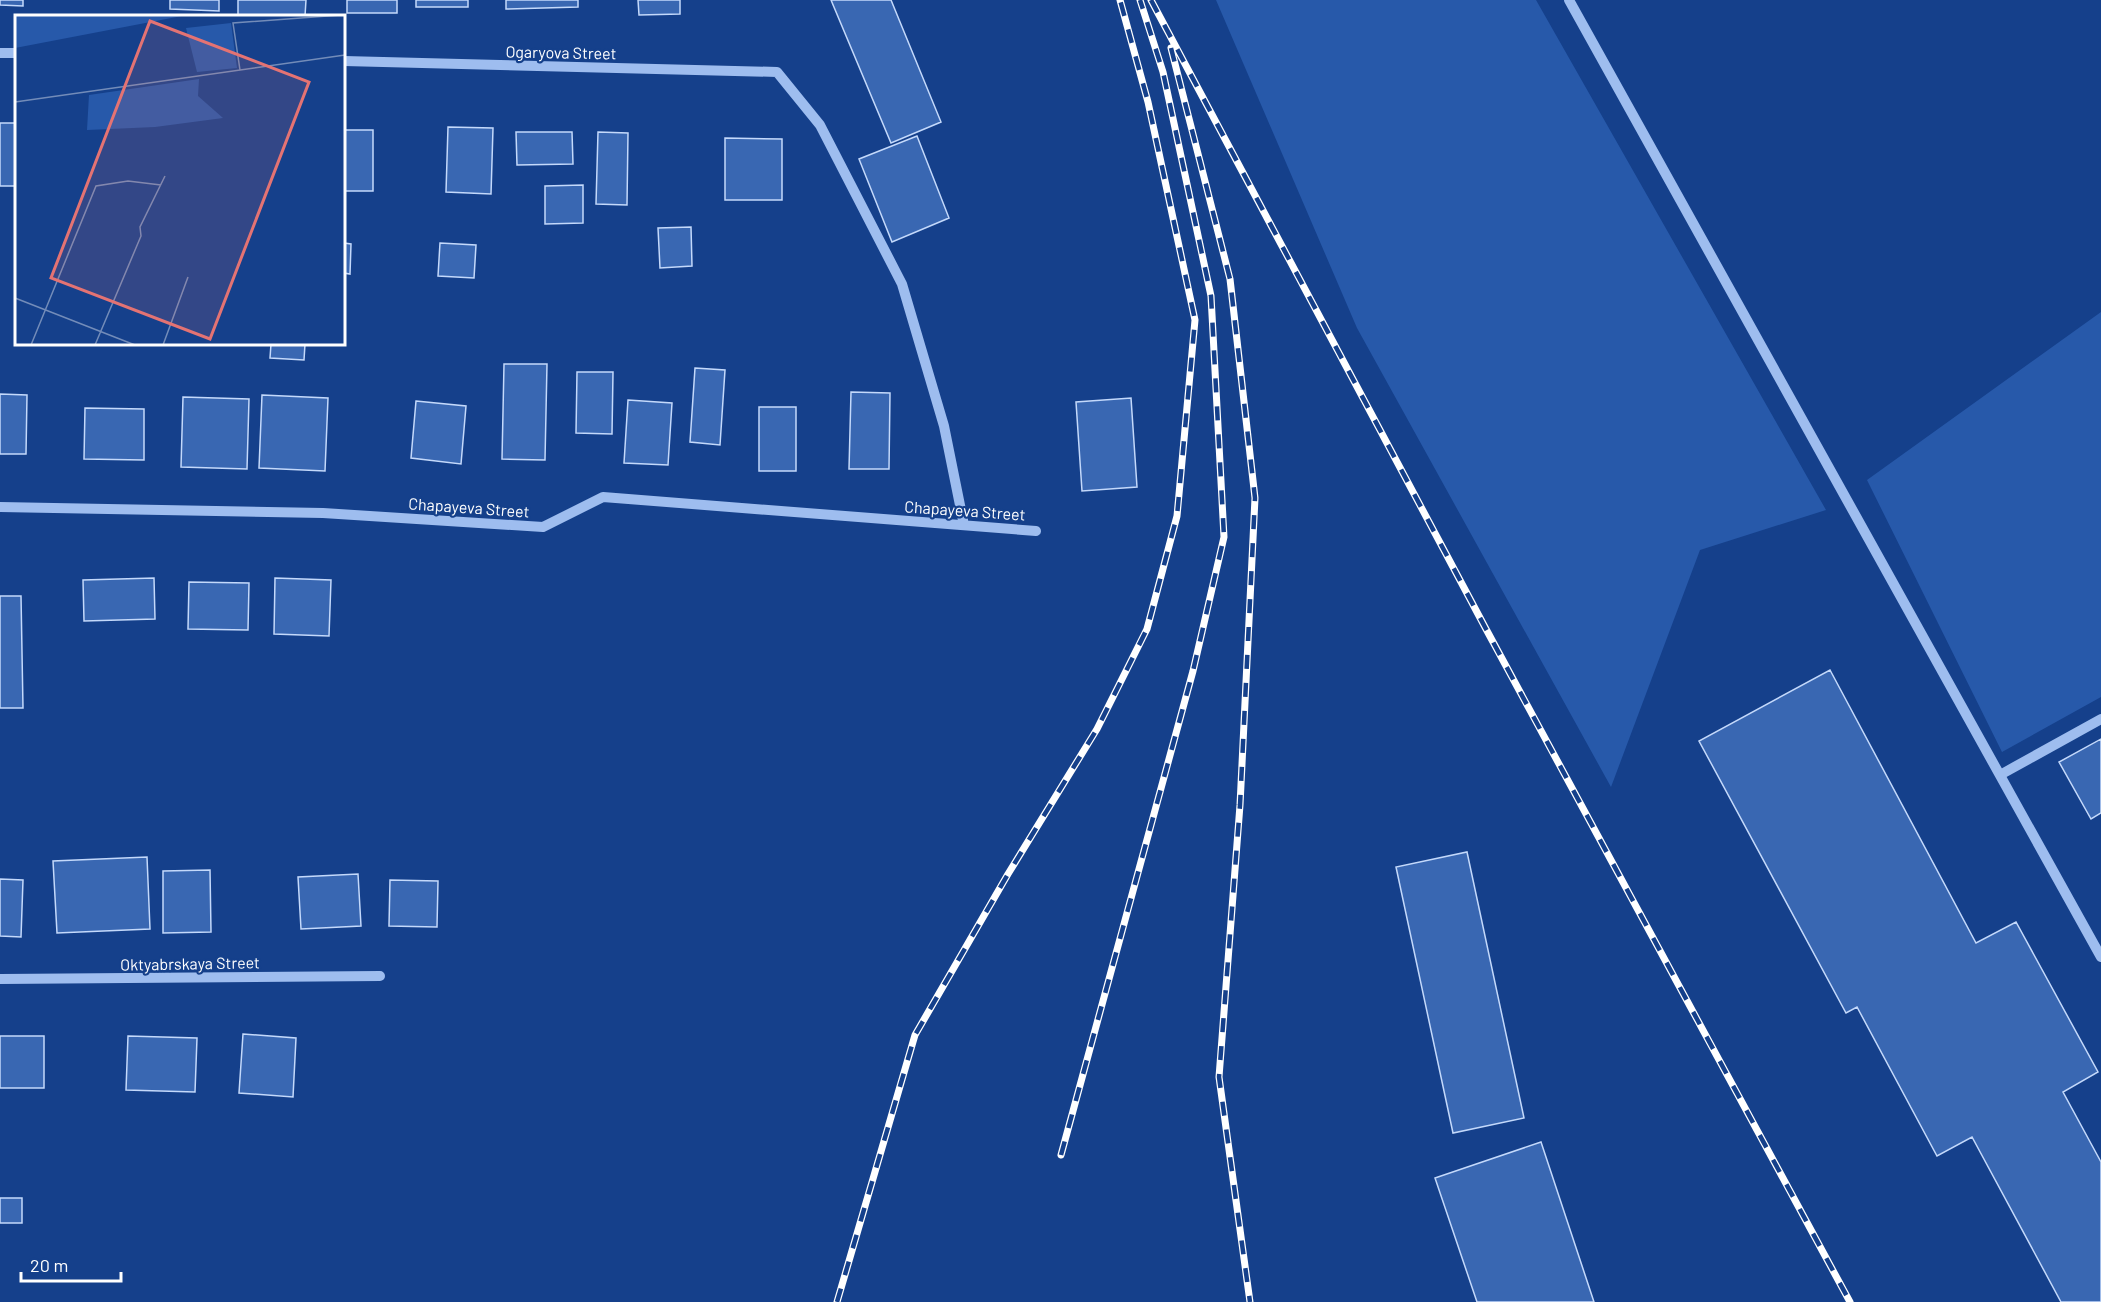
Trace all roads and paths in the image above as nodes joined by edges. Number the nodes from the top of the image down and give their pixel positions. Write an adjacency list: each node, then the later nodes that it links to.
1 (1569, 0): 7 (street)
2 (345, 61): 4 (street, Ogaryova Street)
3 (0, 507): 4 (street, Chapayeva Street)
4 (964, 525): 5 (street, Chapayeva Street)
5 (1036, 531)
6 (2101, 719): 7 (street)
7 (2000, 775): 8 (street)
8 (2101, 957)
9 (380, 976): 10 (street, Oktyabrskaya Street)
10 (0, 979)

